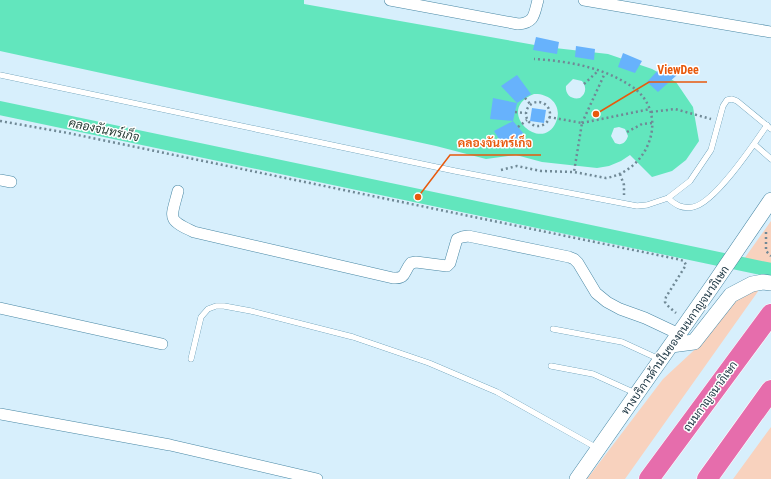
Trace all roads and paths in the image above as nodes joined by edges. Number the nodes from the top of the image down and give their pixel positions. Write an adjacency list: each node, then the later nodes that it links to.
1 (390, 0): 2 (street)
2 (538, 0)
3 (584, 0): 4 (street)
4 (771, 32)
5 (534, 59): 6 (path)
6 (598, 70): 7 (path); 9 (path)
7 (606, 73): 12 (path); 19 (path)
8 (0, 75): 32 (lane)
9 (584, 84)
10 (525, 98): 11 (path)
11 (531, 104): 14 (path); 15 (path)
12 (650, 111): 18 (path); 19 (path); 20 (path)
13 (515, 112): 14 (path)
14 (526, 113): 16 (path)
15 (549, 117): 16 (path); 19 (path)
16 (527, 120): 21 (path)
17 (0, 121): 38 (path)
18 (718, 121): 22 (lane); 30 (lane)
19 (582, 123): 27 (path)
20 (652, 123): 23 (path); 28 (path)
21 (518, 127)
22 (769, 127): 24 (lane)
23 (627, 132)
24 (754, 144): 25 (lane); 30 (lane)
25 (771, 159)
26 (499, 170): 27 (path)
27 (574, 172): 28 (path)
28 (620, 174): 32 (path)
29 (178, 191): 40 (street)
30 (668, 198): 32 (lane)
31 (771, 200): 38 (main road, ทางบริการด้านในของถนนกาญจนาภิเษก)
32 (625, 204)
33 (769, 227): 34 (path)
34 (771, 256)
35 (771, 283): 40 (main road)
36 (0, 308): 41 (street)
37 (771, 314): 51 (highway, ถนนกาญจนาภิเษก)
38 (688, 322): 40 (main road, ทางบริการด้านในของถนนกาญจนาภิเษก)
39 (554, 329): 43 (lane)
40 (675, 340): 43 (main road, ทางบริการด้านในของถนนกาญจนาภิเษก)
41 (162, 344)
42 (191, 359): 48 (lane)
43 (661, 360): 46 (main road, ทางบริการด้านในของถนนกาญจนาภิเษก)
44 (551, 366): 46 (lane)
45 (771, 390): 52 (highway)
46 (637, 394): 48 (main road, ทางบริการด้านในของถนนกาญจนาภิเษก)
47 (0, 414): 49 (street)
48 (599, 449): 50 (main road, ทางบริการด้านในของถนนกาญจนาภิเษก)
49 (317, 479)
50 (577, 479)
51 (649, 479)
52 (707, 479)

